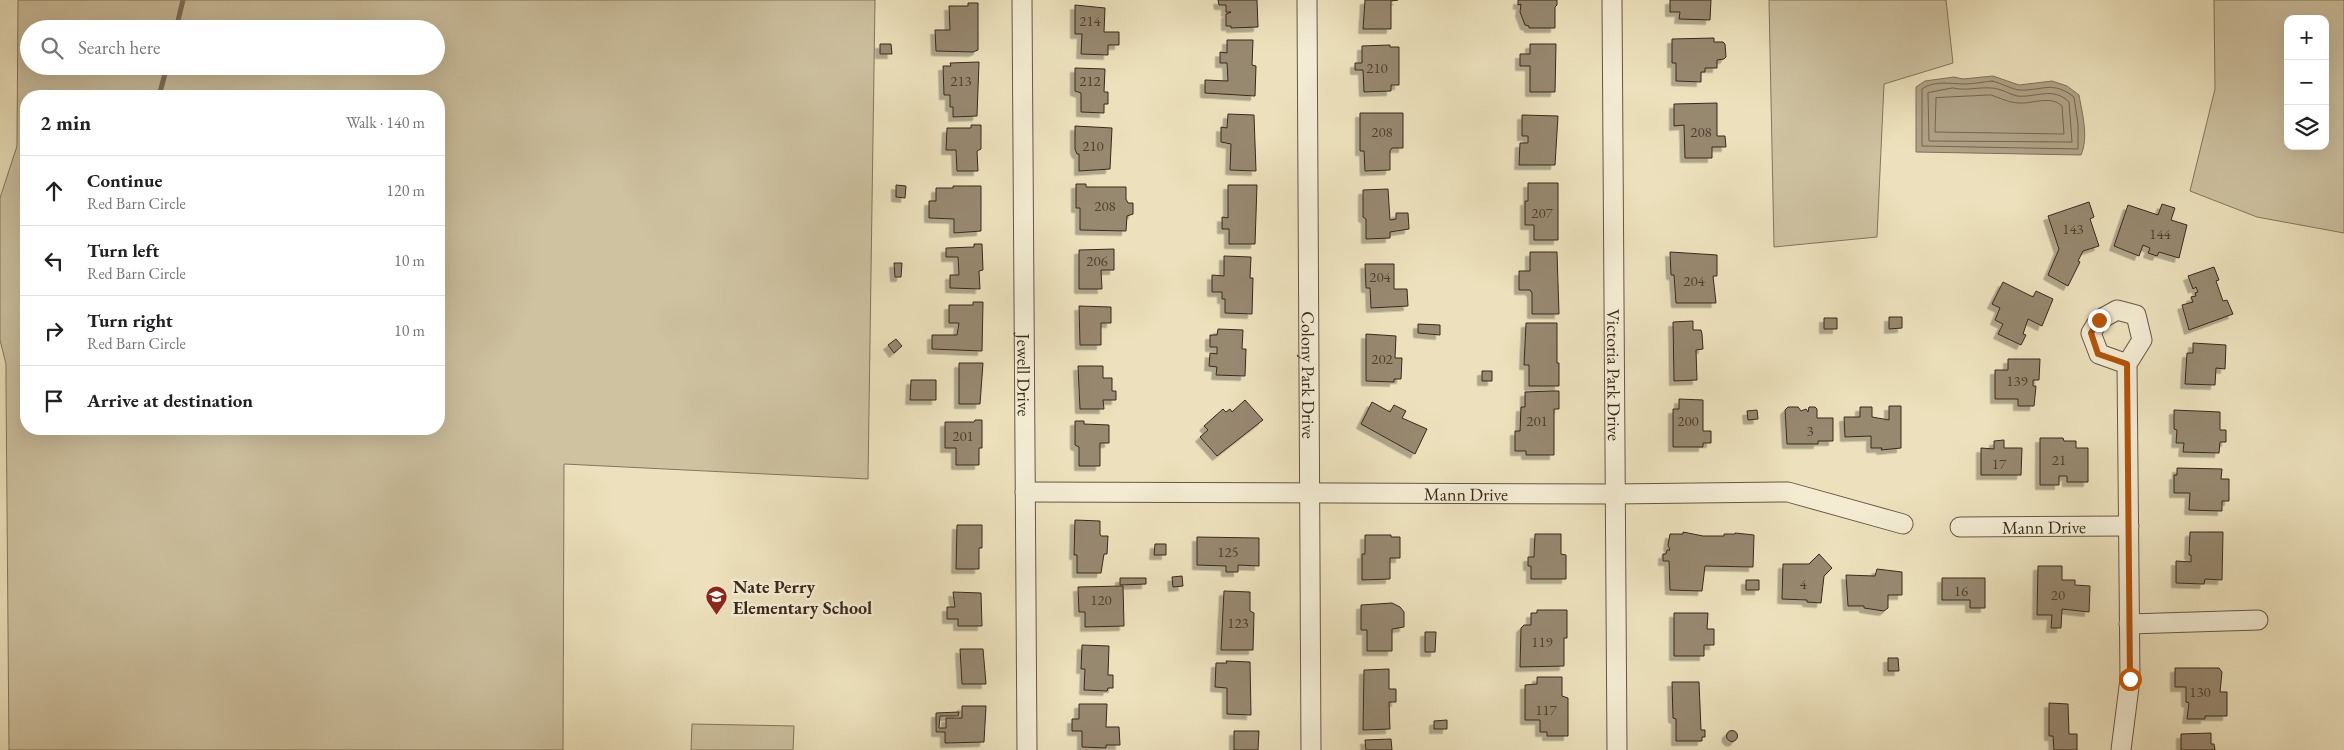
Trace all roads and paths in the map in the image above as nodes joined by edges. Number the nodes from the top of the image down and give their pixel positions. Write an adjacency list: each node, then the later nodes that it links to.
1 (1022, 0): 5 (street, Jewell Drive)
2 (1307, 0): 6 (street, Colony Park Drive)
3 (1612, 0): 7 (street, Victoria Park Drive)
4 (2127, 364): 9 (street)
5 (1025, 492): 6 (street, Mann Drive); 13 (street, Jewell Drive)
6 (1310, 494): 7 (street, Mann Drive); 14 (street, Colony Park Drive)
7 (1614, 494): 8 (street, Mann Drive); 15 (street, Victoria Park Drive)
8 (1902, 524)
9 (2129, 526): 10 (street, Mann Drive); 12 (street)
10 (1960, 527)
11 (2258, 620): 12 (street)
12 (2129, 624): 16 (street)
13 (1027, 750)
14 (1311, 750)
15 (1617, 750)
16 (2121, 750)

